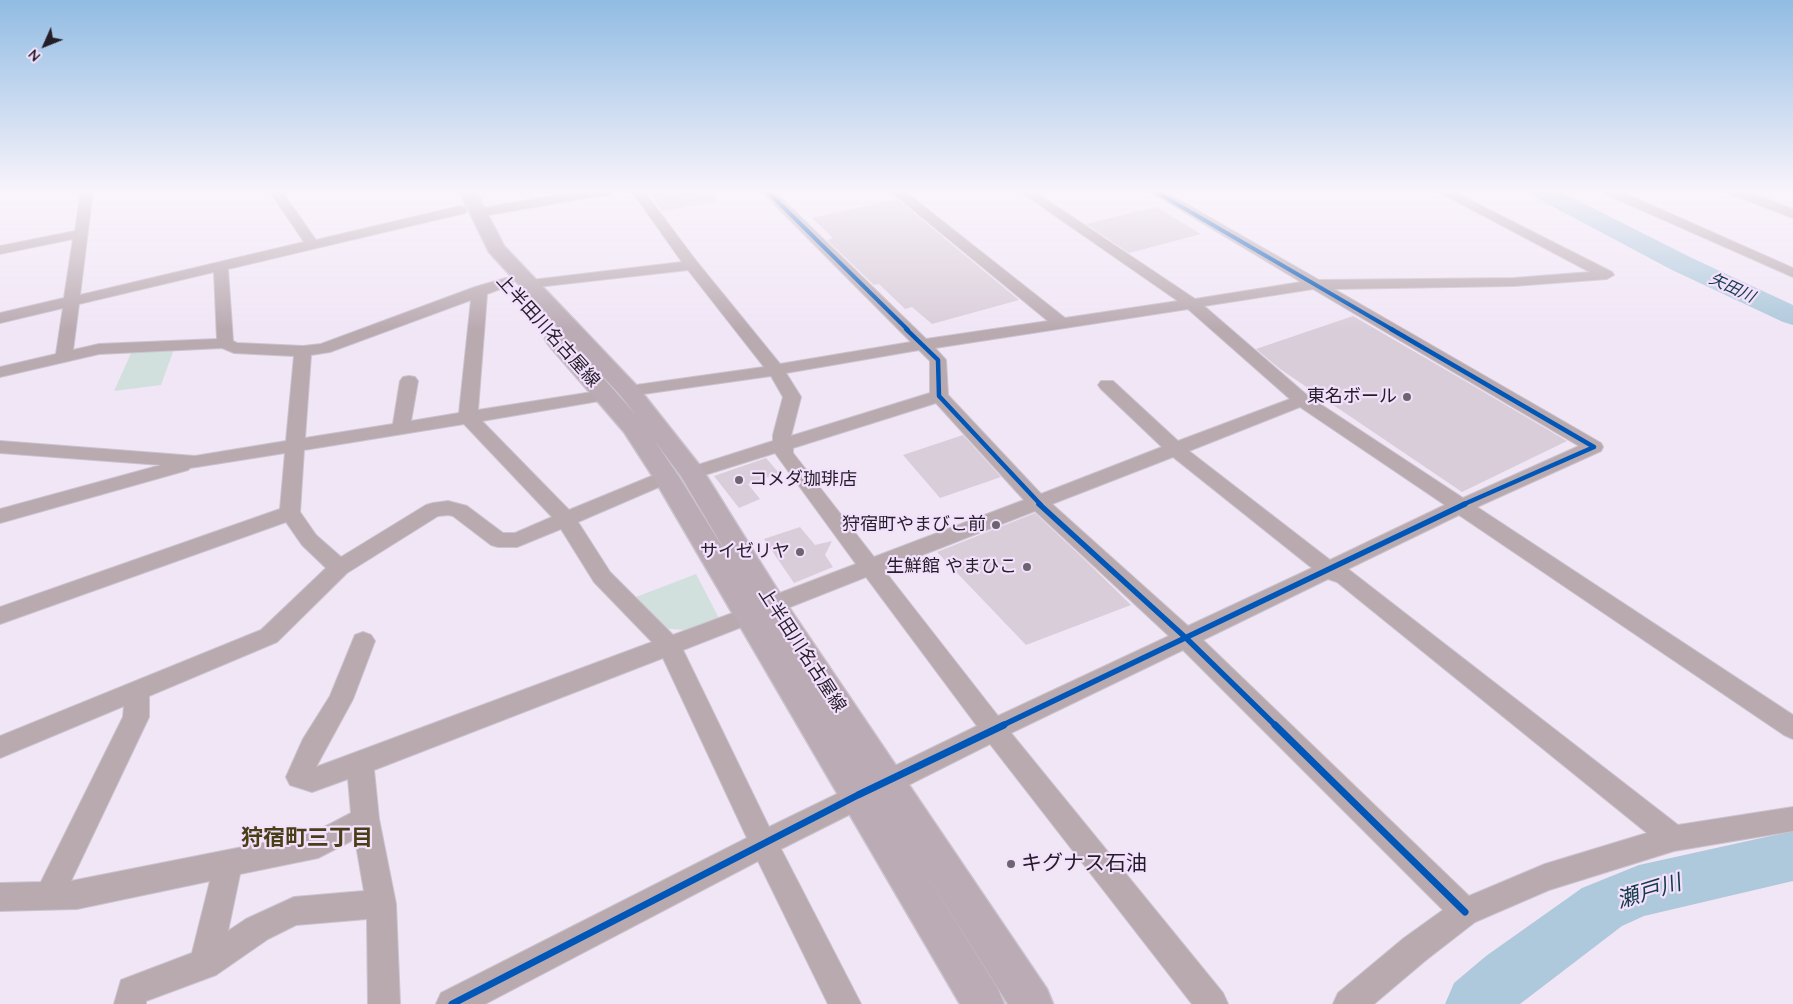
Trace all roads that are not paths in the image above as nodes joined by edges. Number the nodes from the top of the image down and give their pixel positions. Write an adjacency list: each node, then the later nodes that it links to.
1 (66, 237): 14 (street)
2 (80, 237): 20 (street)
3 (307, 237): 13 (street)
4 (337, 237): 13 (street)
5 (474, 237): 18 (main road, 上半田川名古屋線)
6 (671, 237): 16 (street)
7 (813, 237): 25 (street)
8 (953, 237): 23 (street)
9 (1093, 237): 21 (street)
10 (1232, 237): 19 (street)
11 (1532, 237): 19 (street)
12 (1712, 237): 17 (street)
13 (312, 244): 15 (street)
14 (0, 250)
15 (221, 265): 20 (street); 24 (street)
16 (692, 265): 18 (street); 28 (street)
17 (1793, 273)
18 (505, 285): 26 (street); 32 (main road, 上半田川名古屋線); 35 (street)
19 (1313, 285): 21 (street); 44 (street)
20 (73, 300): 22 (street); 27 (street)
21 (1191, 303): 23 (street); 34 (street)
22 (0, 318)
23 (1062, 324): 25 (street)
24 (226, 343): 26 (street); 27 (street)
25 (922, 345): 28 (street); 33 (street)
26 (303, 351): 37 (street)
27 (64, 356): 29 (street)
28 (776, 370): 32 (street); 38 (street)
29 (0, 372)
30 (409, 381): 36 (street)
31 (1107, 385): 40 (street)
32 (617, 393): 35 (street); 42 (main road, 上半田川名古屋線)
33 (939, 396): 38 (street); 43 (street)
34 (1302, 400): 40 (street); 44 (street)
35 (468, 417): 36 (street); 47 (street)
36 (401, 428): 37 (street)
37 (297, 445): 41 (street); 45 (street)
38 (782, 445): 42 (street); 48 (street)
39 (0, 447): 41 (street)
40 (1175, 448): 43 (street); 50 (street)
41 (195, 462): 46 (street)
42 (679, 475): 47 (street); 51 (main road, 上半田川名古屋線)
43 (1037, 502): 48 (street); 53 (street)
44 (1459, 507): 50 (street); 57 (street)
45 (290, 513): 49 (street); 52 (street)
46 (0, 516)
47 (566, 520): 49 (street); 55 (street)
48 (869, 567): 51 (street); 58 (street)
49 (339, 568): 56 (street)
50 (1330, 571): 53 (street); 65 (street)
51 (760, 610): 55 (street); 61 (main road, 上半田川名古屋線); 62 (main road, 上半田川名古屋線)
52 (0, 616)
53 (1186, 638): 58 (street); 71 (street)
54 (362, 641): 60 (street)
55 (668, 644): 60 (street); 66 (street)
56 (138, 690): 59 (street); 68 (street)
57 (1793, 728)
58 (993, 729): 61 (street); 79 (street)
59 (0, 747)
60 (360, 764): 63 (street)
61 (888, 781): 62 (street); 78 (main road, 上半田川名古屋線)
62 (858, 795): 66 (street); 77 (main road, 上半田川名古屋線)
63 (365, 819): 67 (street); 70 (street)
64 (1793, 819): 65 (street)
65 (1674, 838): 71 (street)
66 (763, 843): 75 (street); 76 (street)
67 (228, 864): 68 (street); 72 (street)
68 (50, 895): 69 (street)
69 (0, 898)
70 (381, 904): 72 (street); 74 (street)
71 (1465, 912): 80 (street)
72 (205, 964): 73 (street)
73 (130, 1004)
74 (384, 1004)
75 (452, 1004)
76 (845, 1004)
77 (983, 1004)
78 (1032, 1004)
79 (1212, 1004)
80 (1349, 1004)

